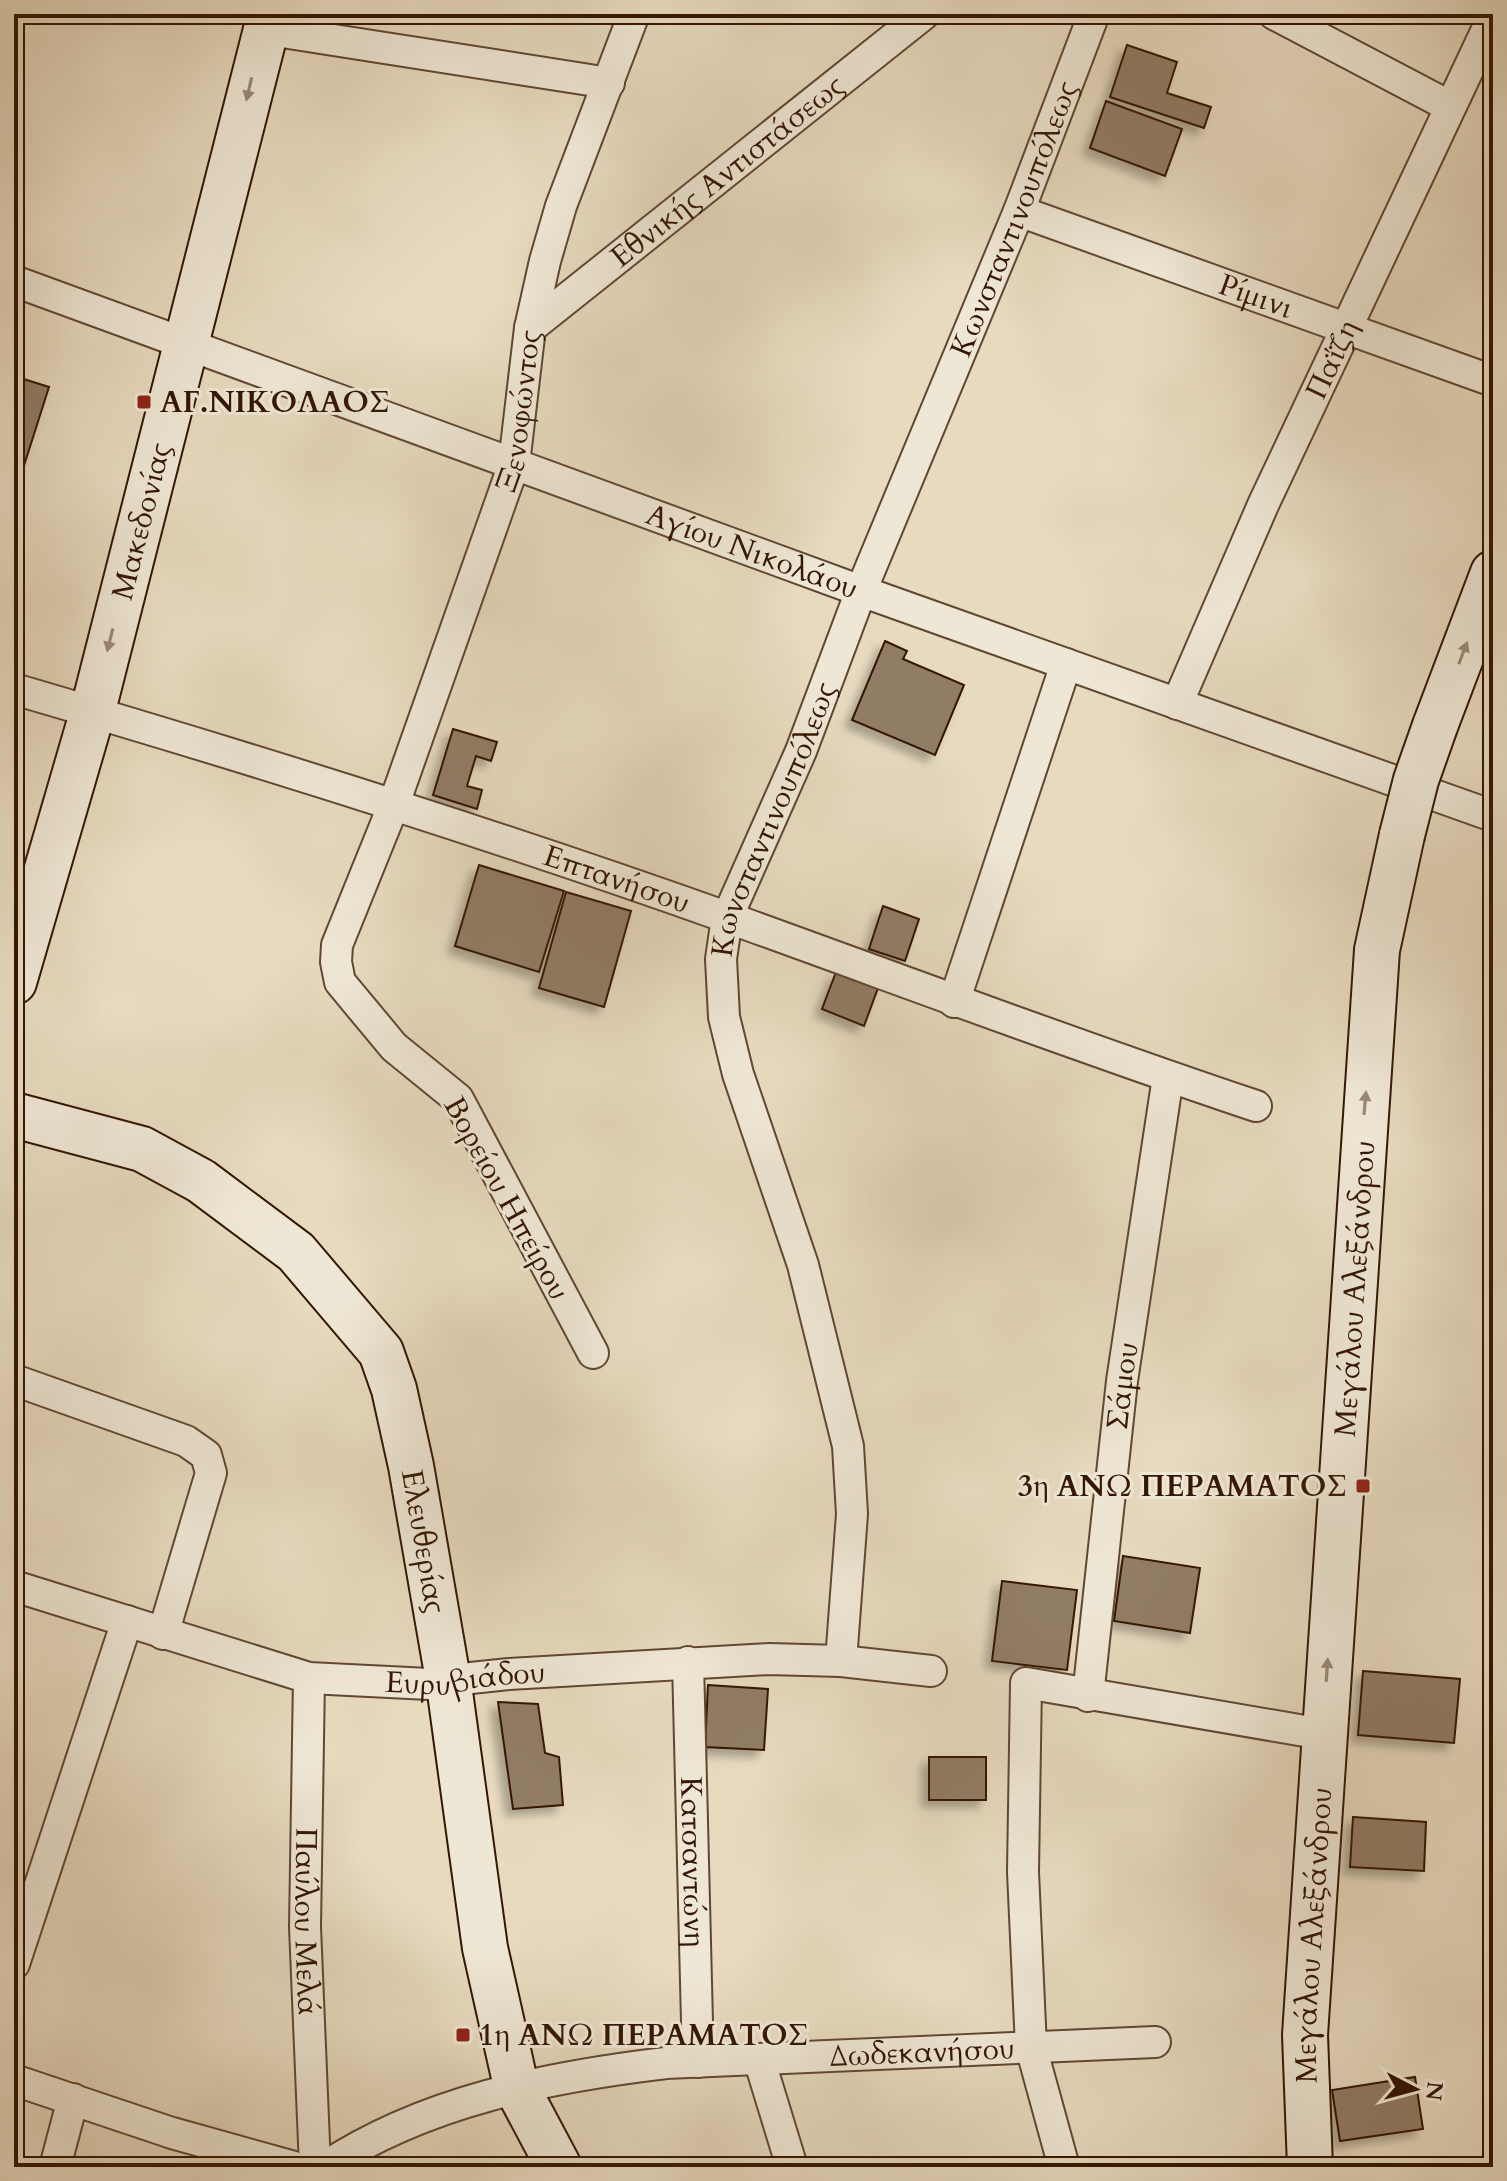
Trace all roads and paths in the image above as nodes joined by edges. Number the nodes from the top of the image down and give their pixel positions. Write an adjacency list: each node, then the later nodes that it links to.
1 (634, 14): 7 (street, Ξενοφώντος)
2 (924, 14): 12 (street, Εθνικής Αντιστάσεως)
3 (1094, 14): 9 (street, Κωνσταντινουπόλεως)
4 (1274, 14): 8 (street)
5 (1493, 17): 8 (street, Παΐζη)
6 (266, 22): 7 (street); 13 (street, Μακεδονίας, one-way to 13)
7 (609, 83): 12 (street, Ξενοφώντος)
8 (1449, 106): 11 (street, Παΐζη)
9 (1019, 211): 11 (street, Ρίμινι); 17 (street, Κωνσταντινουπόλεως)
10 (14, 281): 13 (street, Αγίου Νικολάου)
11 (1348, 326): 14 (street, Ρίμινι); 20 (street, Παΐζη)
12 (530, 328): 15 (street, Ξενοφώντος)
13 (187, 344): 15 (street, Αγίου Νικολάου); 21 (street, Μακεδονίας, one-way to 21)
14 (1493, 381)
15 (514, 464): 17 (street, Αγίου Νικολάου); 22 (street, Ξενοφώντος)
16 (1493, 573): 41 (street, Μεγάλου Αλεξάνδρου, one-way to 16, bridge)
17 (861, 591): 18 (street, Αγίου Νικολάου); 24 (street, Κωνσταντινουπόλεως)
18 (1066, 664): 20 (street, Αγίου Νικολάου); 26 (street)
19 (14, 689): 21 (street, Επτανήσου)
20 (1177, 704): 23 (street, Αγίου Νικολάου)
21 (92, 714): 22 (street, Επτανήσου); 25 (street, Μακεδονίας)
22 (394, 804): 24 (street, Επτανήσου); 30 (street, Βορείου Ηπείρου)
23 (1493, 816)
24 (727, 918): 26 (street, Επτανήσου); 35 (street, Κωνσταντινουπόλεως)
25 (14, 982)
26 (954, 1002): 27 (street, Επτανήσου)
27 (1168, 1077): 28 (street, Επτανήσου); 40 (street, Σάμου)
28 (1256, 1106)
29 (14, 1115): 39 (street, Ελευθερίας)
30 (593, 1353)
31 (14, 1380): 34 (street)
32 (14, 1586): 33 (street, Ευρυβιάδου)
33 (127, 1621): 34 (street, Ευρυβιάδου); 42 (street)
34 (163, 1634): 38 (street, Ευρυβιάδου)
35 (841, 1661): 36 (street, Ευρυβιάδου); 37 (street, Ευρυβιάδου)
36 (688, 1662): 39 (street, Ευρυβιάδου); 46 (street, Κατσαντώνη)
37 (931, 1671)
38 (309, 1678): 39 (street, Ευρυβιάδου); 52 (street, Παύλου Μελά)
39 (449, 1685): 48 (street, Ελευθερίας)
40 (1088, 1696): 41 (street); 44 (street)
41 (1322, 1734): 57 (street, Μεγάλου Αλεξάνδρου)
42 (14, 1964)
43 (1155, 2042): 44 (street, Δωδεκανήσου)
44 (1031, 2047): 45 (street, Δωδεκανήσου); 56 (street)
45 (759, 2059): 46 (street, Δωδεκανήσου); 55 (street)
46 (698, 2062): 48 (street, Δωδεκανήσου)
47 (14, 2080): 49 (street)
48 (516, 2086): 53 (street, Δωδεκανήσου); 54 (street, Ελευθερίας)
49 (73, 2099): 50 (street); 51 (street)
50 (55, 2167)
51 (294, 2167)
52 (315, 2167)
53 (325, 2167)
54 (559, 2167)
55 (792, 2167)
56 (1064, 2167)
57 (1310, 2167)

